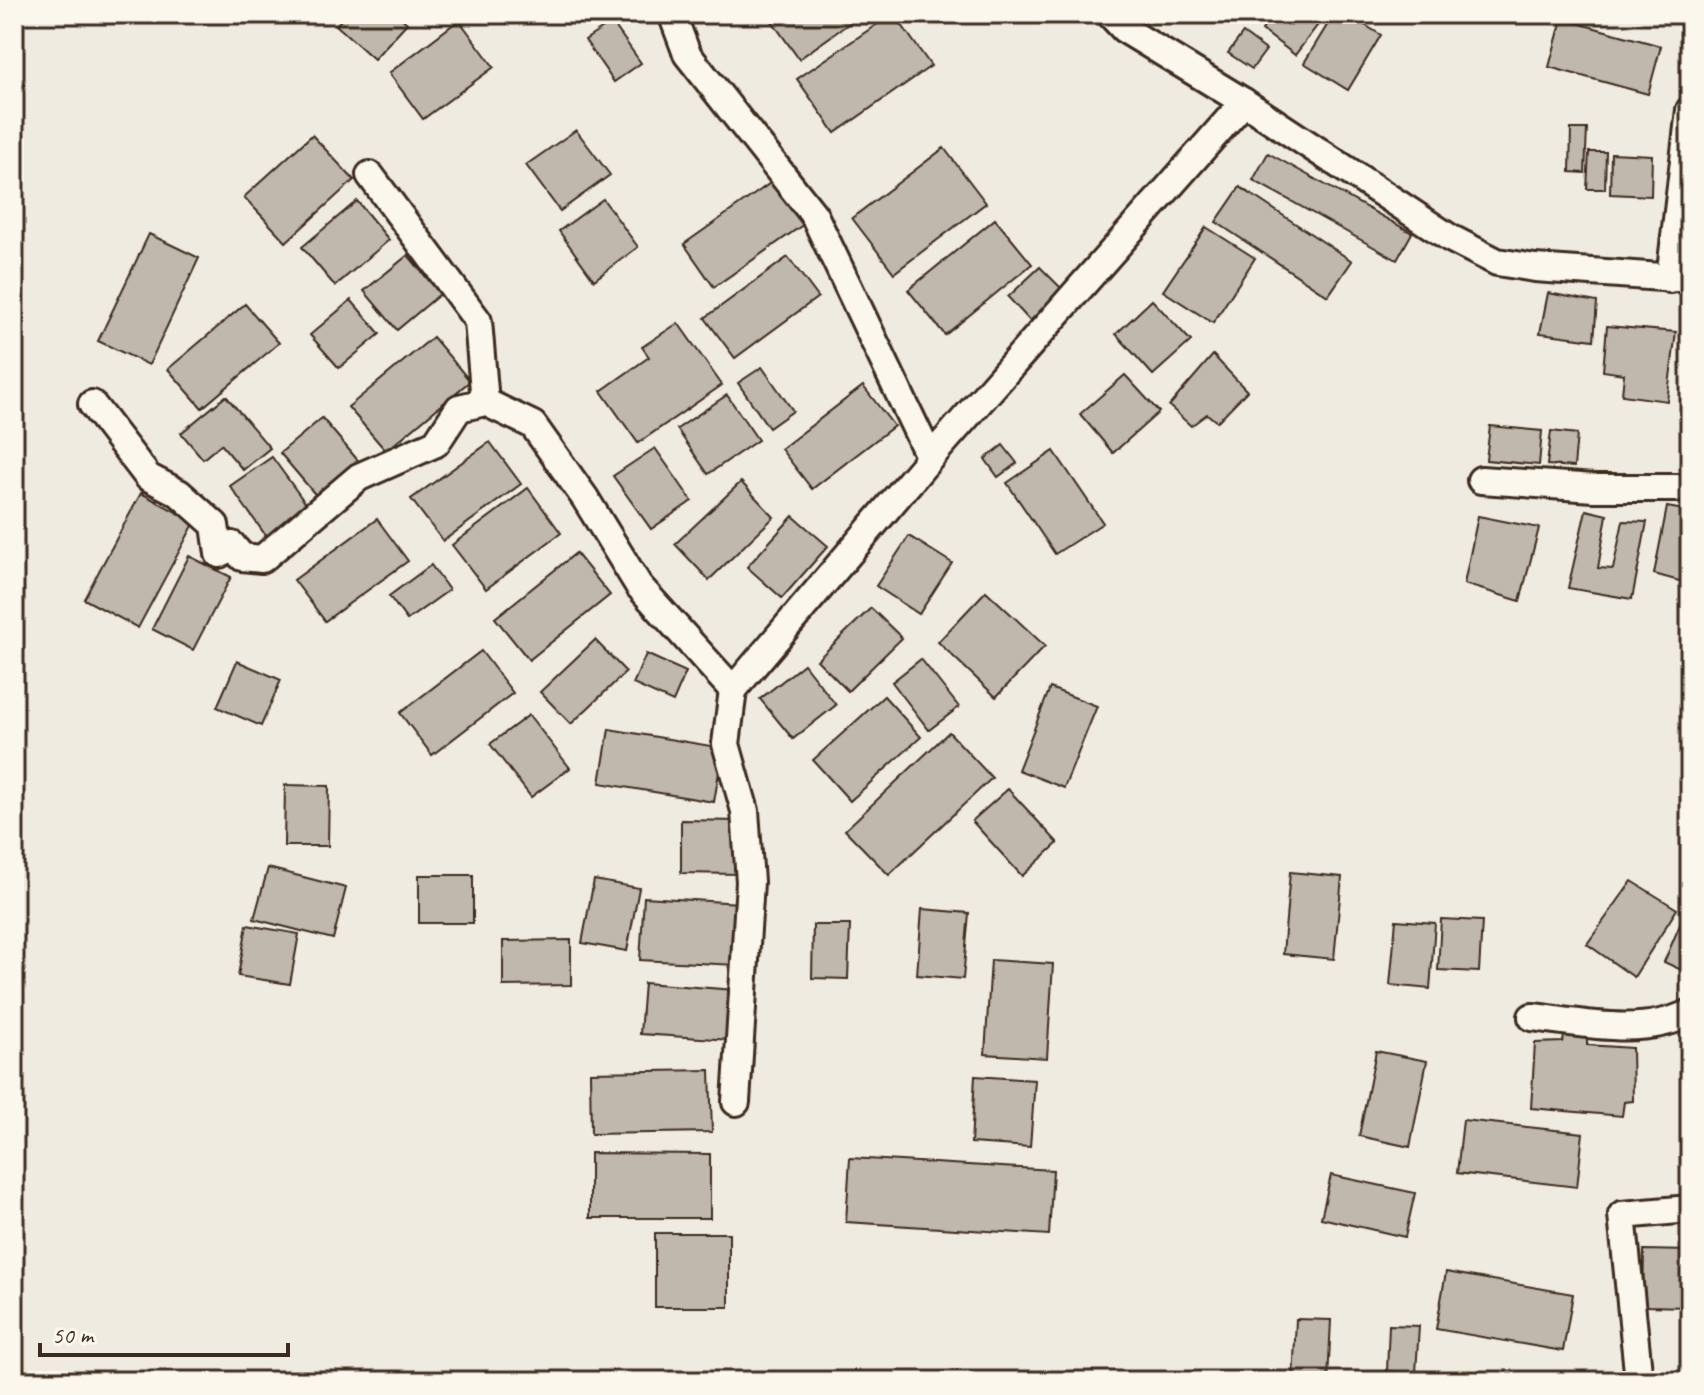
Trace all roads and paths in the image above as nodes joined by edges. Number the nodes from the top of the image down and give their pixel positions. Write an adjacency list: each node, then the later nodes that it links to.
1 (672, 14): 9 (street)
2 (1110, 14): 3 (street)
3 (1244, 102): 6 (street); 9 (street)
4 (1690, 110): 6 (street)
5 (370, 175): 7 (street)
6 (1680, 279)
7 (485, 402): 8 (street); 12 (street)
8 (92, 404)
9 (930, 458): 12 (street)
10 (1481, 480): 11 (street)
11 (1690, 488)
12 (733, 690): 15 (street)
13 (1690, 1013): 14 (street)
14 (1532, 1017)
15 (736, 1102)
16 (1690, 1209): 17 (street)
17 (1639, 1381)

